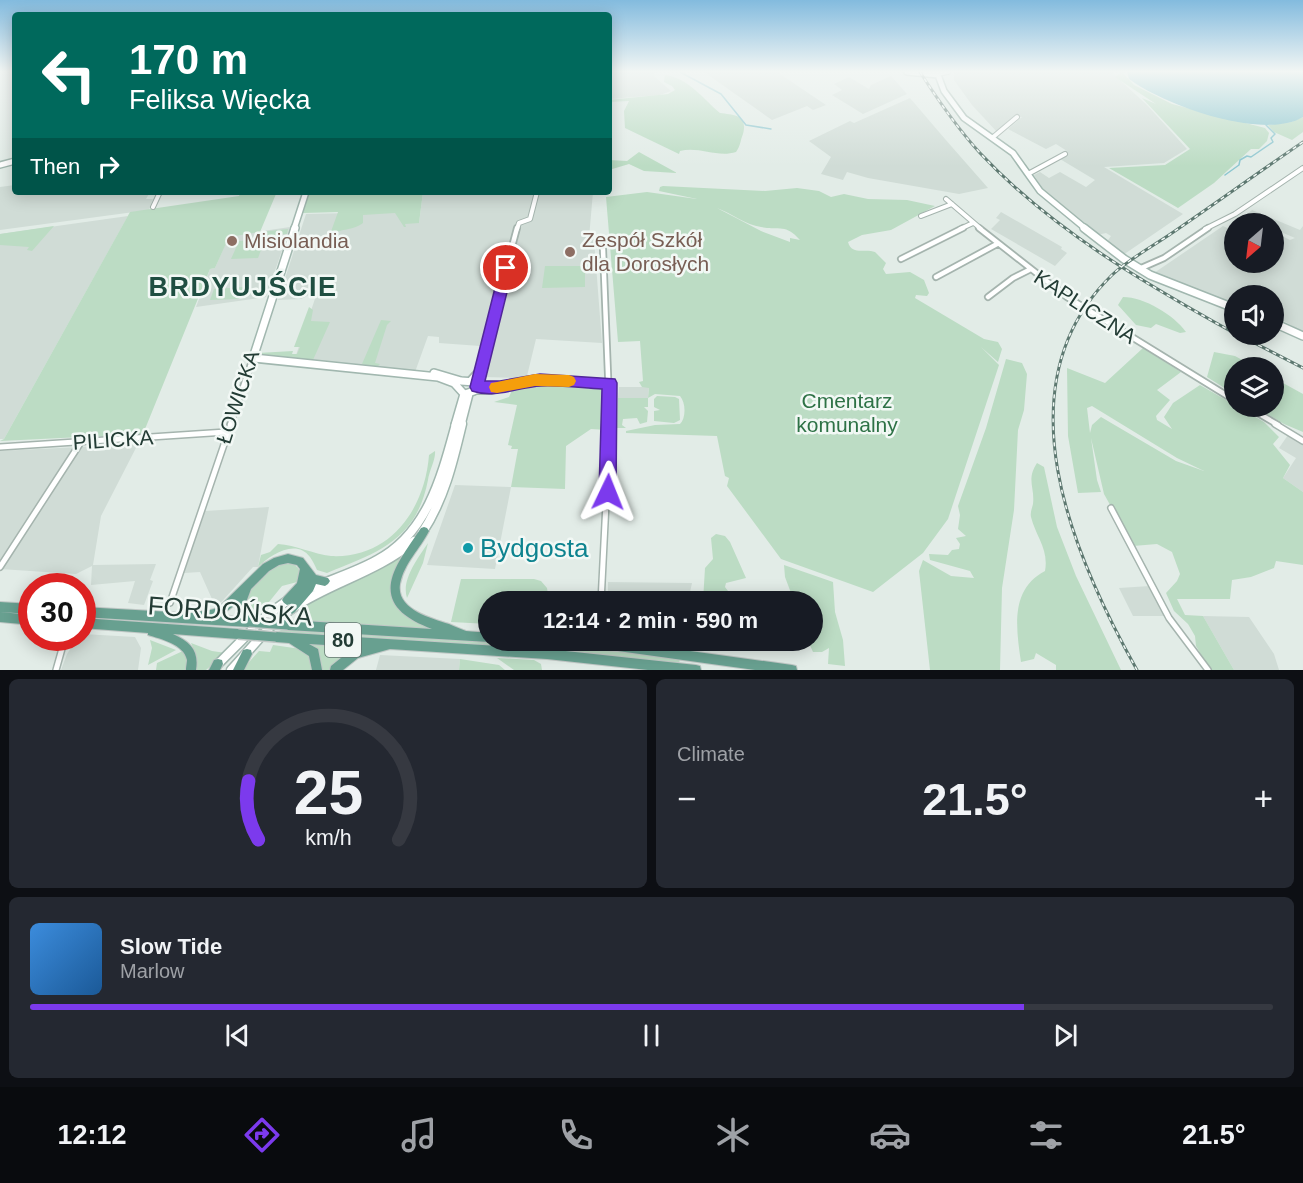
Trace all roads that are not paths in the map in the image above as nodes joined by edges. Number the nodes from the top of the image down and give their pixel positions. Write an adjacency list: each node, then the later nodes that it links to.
1 (953, 103): 3 (street)
2 (1017, 117): 3 (street)
3 (992, 138): 6 (street)
4 (1065, 154): 6 (street)
5 (1303, 168): 18 (street)
6 (1028, 174): 18 (street)
7 (159, 195): 12 (street)
8 (305, 195): 25 (street, ŁOWICKA)
9 (536, 195): 27 (street)
10 (946, 200): 11 (street, KAPLICZNA)
11 (952, 204): 13 (street); 14 (street, KAPLICZNA)
12 (153, 207)
13 (921, 216)
14 (973, 223): 15 (street, KAPLICZNA); 17 (street)
15 (997, 244): 19 (street, KAPLICZNA); 20 (street)
16 (603, 249): 26 (street)
17 (901, 259)
18 (1139, 269): 22 (street)
19 (1029, 270): 21 (street); 28 (street, KAPLICZNA)
20 (936, 277)
21 (988, 297)
22 (1224, 304)
23 (1284, 327): 24 (street)
24 (1303, 336)
25 (253, 358): 27 (street); 30 (street, ŁOWICKA)
26 (609, 383): 27 (street); 41 (street)
27 (469, 387): 35 (street); 38 (street)
28 (1224, 393)
29 (1264, 417): 31 (street)
30 (226, 432): 32 (street, PILICKA); 42 (street, ŁOWICKA)
31 (1303, 441)
32 (81, 442): 33 (street, PILICKA); 36 (street)
33 (0, 447)
34 (1111, 508): 71 (street)
35 (424, 531): 43 (street); 53 (main road)
36 (0, 567)
37 (305, 567): 39 (main road); 40 (main road); 43 (main road)
38 (326, 581): 39 (main road)
39 (312, 583): 43 (main road)
40 (248, 585): 49 (main road); 51 (main road)
41 (602, 591)
42 (170, 603)
43 (289, 604): 51 (street); 59 (street)
44 (0, 607): 45 (main road)
45 (18, 608)
46 (96, 613): 49 (main road, FORDOŃSKA / 80)
47 (0, 617): 48 (main road)
48 (18, 619)
49 (185, 619): 51 (main road, FORDOŃSKA / 80)
50 (96, 625): 52 (main road, FORDOŃSKA / 80)
51 (251, 626): 53 (main road, FORDOŃSKA / 80, bridge); 61 (street)
52 (145, 628): 55 (main road, FORDOŃSKA / 80, bridge); 63 (main road)
53 (469, 636): 54 (main road, FORDOŃSKA / 80)
54 (478, 636)
55 (291, 638): 56 (main road, FORDOŃSKA / 80); 66 (main road)
56 (396, 645): 60 (main road, FORDOŃSKA / 80); 67 (main road)
57 (62, 651): 62 (street)
58 (656, 651): 70 (main road)
59 (247, 654): 64 (street); 65 (main road)
60 (655, 665): 68 (street); 69 (main road, FORDOŃSKA / 80)
61 (214, 668)
62 (56, 670)
63 (191, 670)
64 (231, 670)
65 (238, 670)
66 (317, 670)
67 (335, 670)
68 (669, 670)
69 (694, 670)
70 (792, 670)
71 (1208, 670)

